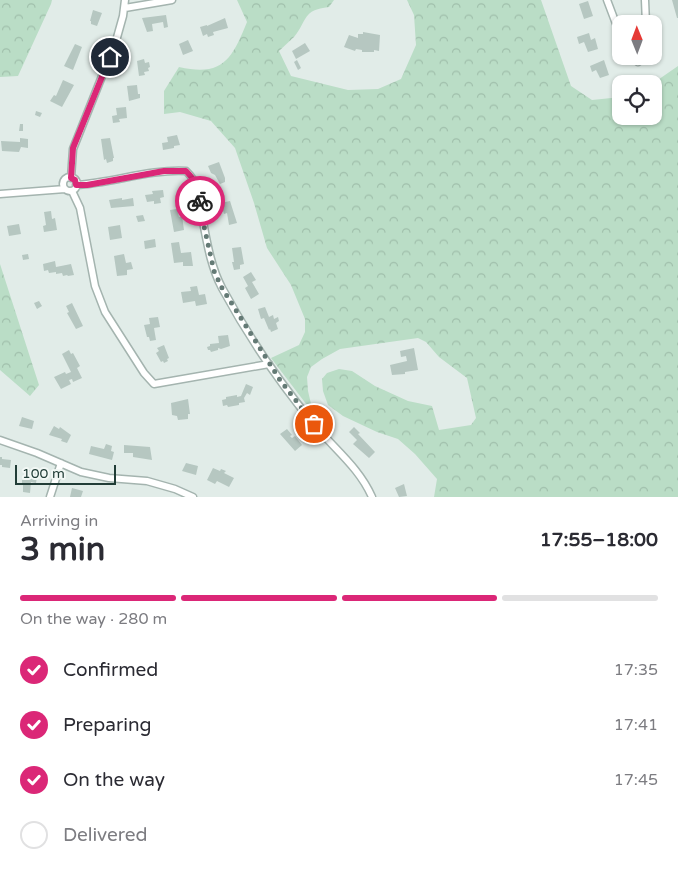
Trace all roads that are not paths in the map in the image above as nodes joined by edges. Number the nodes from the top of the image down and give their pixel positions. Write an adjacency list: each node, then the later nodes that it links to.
1 (125, 0): 5 (street)
2 (172, 0): 5 (street)
3 (607, 0): 6 (street)
4 (646, 0): 7 (street)
5 (125, 8): 8 (street)
6 (613, 15)
7 (646, 15)
8 (71, 178): 9 (street); 9 (street)
9 (71, 188): 10 (street); 11 (street); 11 (street)
10 (0, 194)
11 (269, 364): 16 (street)
12 (0, 440): 13 (street)
13 (61, 462): 14 (street); 15 (street)
14 (50, 497)
15 (193, 497)
16 (372, 497)

